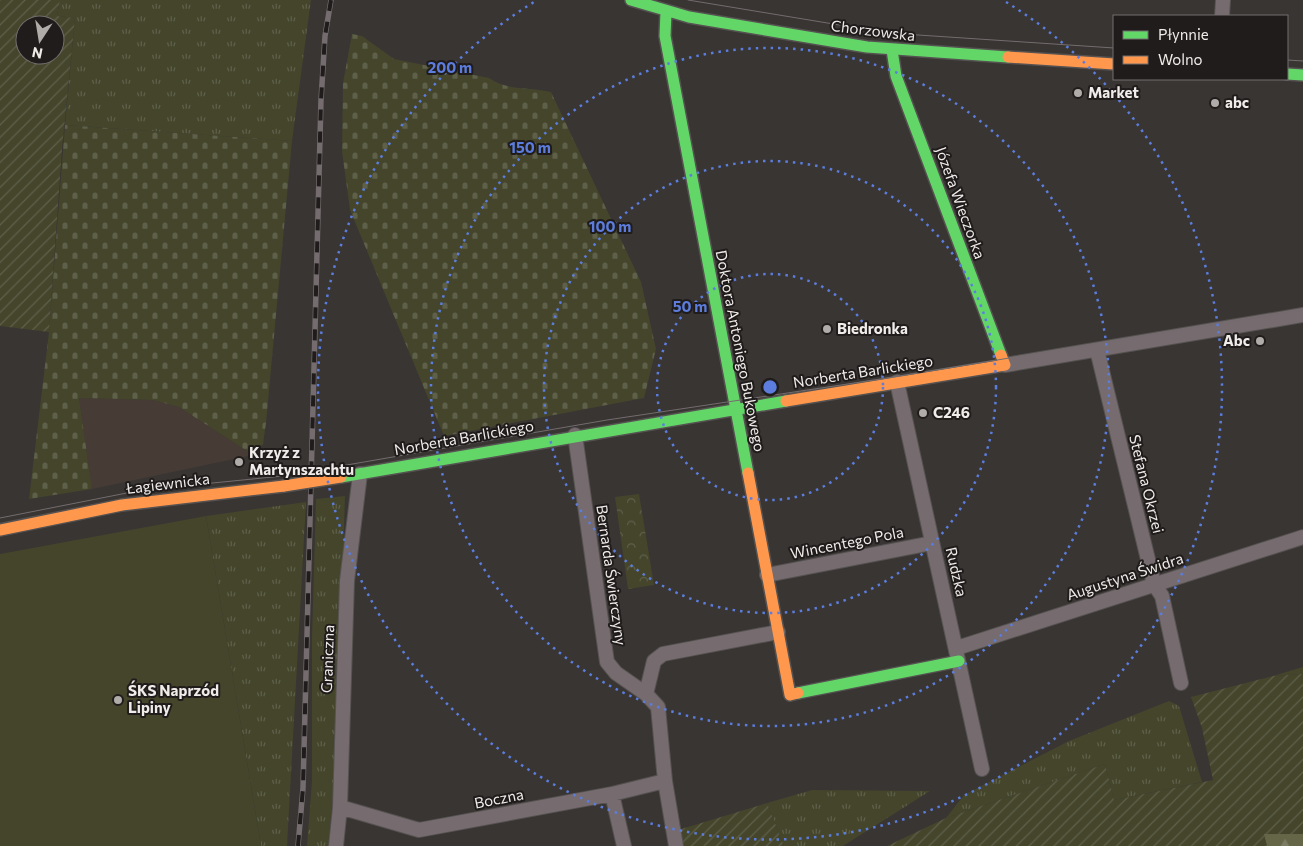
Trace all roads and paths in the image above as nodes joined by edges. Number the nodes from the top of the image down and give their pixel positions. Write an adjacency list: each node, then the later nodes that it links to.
1 (631, 0): 3 (street, Chorzowska)
2 (1223, 0): 4 (street)
3 (666, 12): 5 (street, Chorzowska); 13 (street, Doktora Antoniego Bukowego)
4 (1222, 15)
5 (892, 50): 6 (street, Chorzowska); 11 (street, Józefa Wieczorka)
6 (1113, 64)
7 (1288, 74): 8 (street)
8 (1303, 75)
9 (1303, 314): 10 (street, Norberta Barlickiego)
10 (1097, 350): 11 (street, Norberta Barlickiego); 21 (street, Stefana Okrzei)
11 (1005, 365): 12 (street, Norberta Barlickiego)
12 (897, 382): 13 (street, Norberta Barlickiego); 19 (street, Rudzka)
13 (736, 409): 14 (street, Norberta Barlickiego); 20 (street, Doktora Antoniego Bukowego)
14 (575, 435): 15 (street, Norberta Barlickiego); 25 (street, Bernarda Świerczyny)
15 (360, 474): 16 (street, Norberta Barlickiego); 30 (street, Graniczna)
16 (341, 477): 17 (street, Łagiewnicka, bridge)
17 (0, 530)
18 (1303, 537): 21 (street, Augustyna Świdra)
19 (932, 543): 20 (street, Wincentego Pola); 23 (street, Rudzka)
20 (767, 575): 22 (street, Doktora Antoniego Bukowego)
21 (1154, 584): 23 (street, Augustyna Świdra); 24 (street, Stefana Okrzei)
22 (778, 632): 25 (street); 26 (street, Doktora Antoniego Bukowego)
23 (958, 655): 26 (street, Augustyna Świdra); 27 (street, Rudzka)
24 (1182, 683)
25 (646, 694): 28 (street, Bernarda Świerczyny)
26 (790, 696)
27 (982, 769)
28 (665, 782): 29 (street, Boczna); 33 (street, Bernarda Świerczyny)
29 (612, 794): 30 (street, Boczna); 32 (street)
30 (340, 808): 31 (street, Graniczna)
31 (336, 846)
32 (624, 846)
33 (676, 846)

